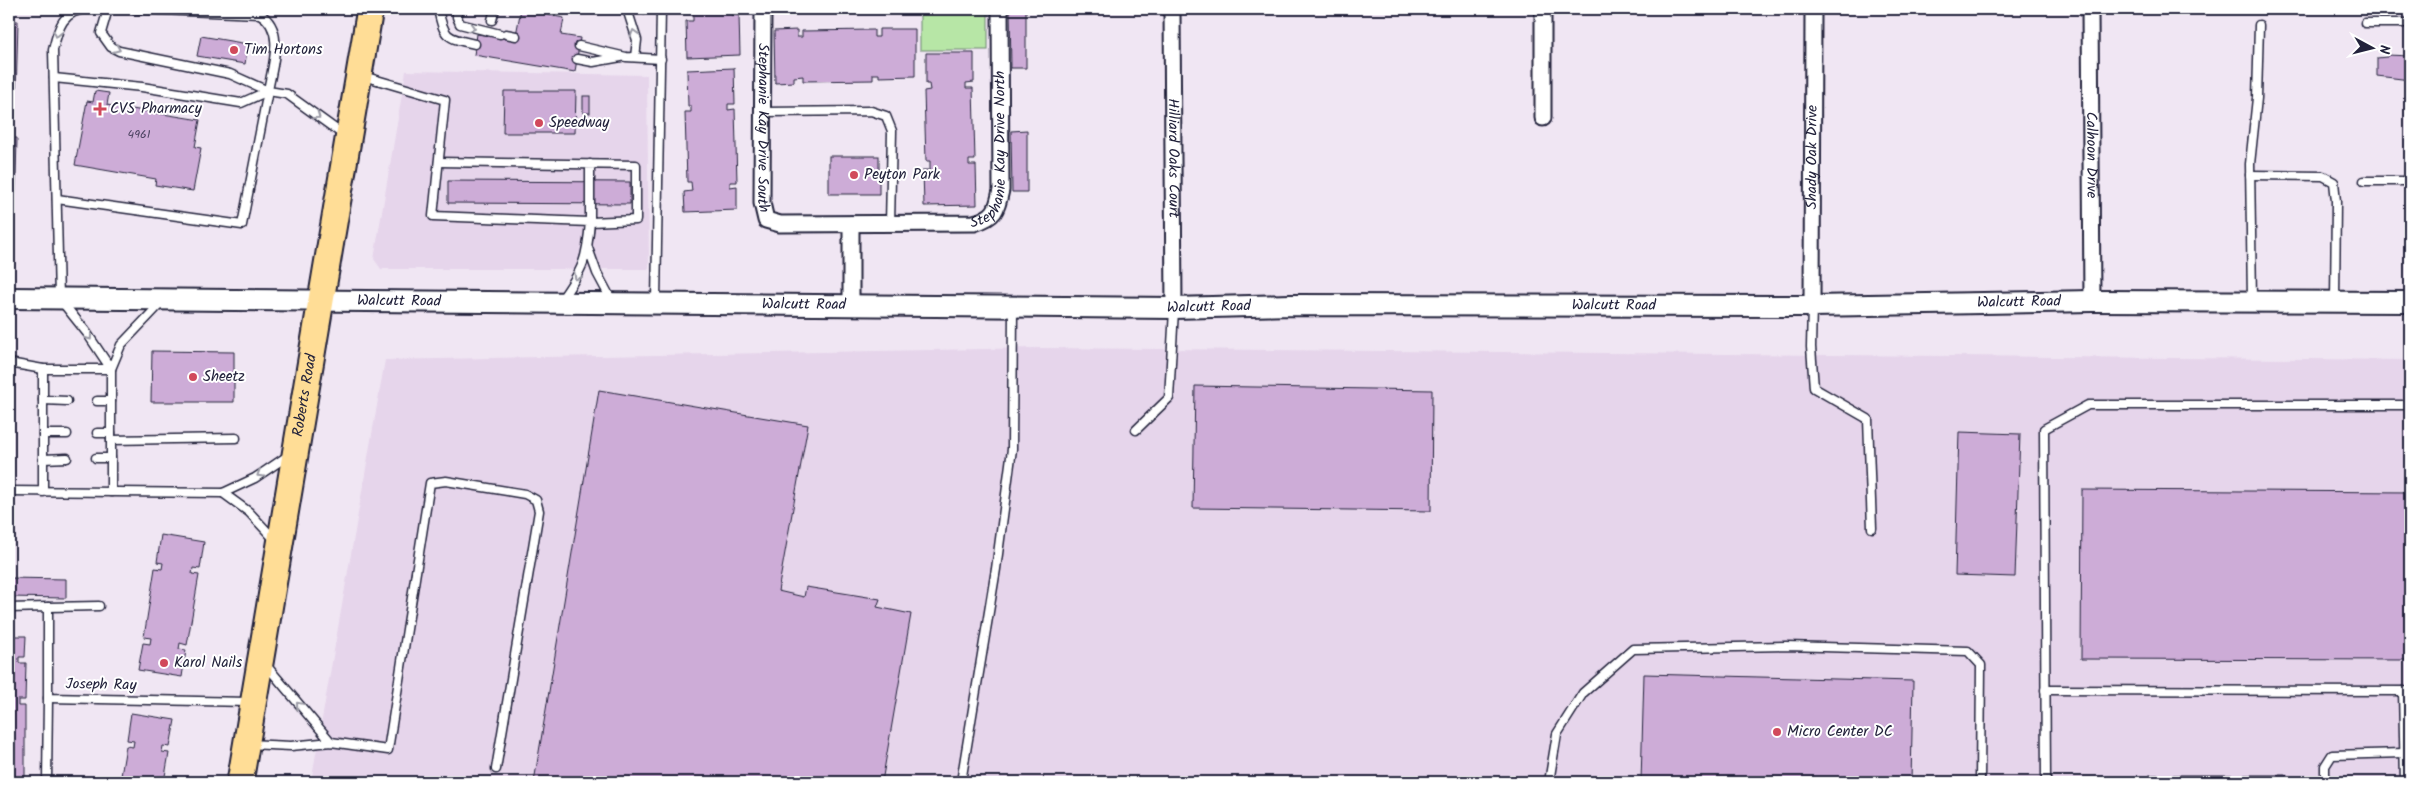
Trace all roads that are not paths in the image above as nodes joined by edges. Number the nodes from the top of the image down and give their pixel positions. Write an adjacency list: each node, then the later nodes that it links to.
1 (88, 9): 29 (lane, one-way to 29)
2 (108, 9): 30 (lane, one-way to 30)
3 (134, 9): 30 (lane)
4 (370, 9): 28 (main road, Roberts Road)
5 (438, 9): 22 (lane)
6 (457, 9): 21 (lane, one-way to 21)
7 (495, 9): 17 (lane)
8 (626, 9): 25 (lane, one-way to 8)
9 (645, 9): 10 (lane)
10 (661, 9): 27 (lane)
11 (763, 9): 31 (street, Stephanie Kay Drive South)
12 (1000, 9): 42 (street, Stephanie Kay Drive North)
13 (1172, 9): 58 (street, Hilliard Oaks Court)
14 (1544, 9): 32 (street)
15 (1813, 9): 57 (street, Shady Oak Drive)
16 (2090, 9): 48 (street, Calhoon Drive)
17 (492, 20)
18 (2365, 23): 19 (lane)
19 (2410, 23)
20 (2259, 25): 36 (lane)
21 (516, 36)
22 (475, 44)
23 (579, 46): 24 (lane)
24 (626, 56): 25 (lane); 26 (lane)
25 (635, 57): 27 (lane)
26 (577, 59)
27 (660, 59): 51 (lane)
28 (359, 75): 33 (main road, Roberts Road); 34 (lane)
29 (54, 78): 30 (lane); 39 (lane)
30 (268, 91): 33 (lane, one-way to 33); 39 (lane)
31 (763, 112): 41 (street, Stephanie Kay Drive South); 42 (lane)
32 (1544, 118)
33 (347, 138): 47 (main road, Roberts Road)
34 (438, 162): 35 (lane); 40 (lane)
35 (590, 164): 40 (lane); 40 (lane)
36 (2250, 175): 52 (lane); 53 (lane)
37 (2364, 181): 38 (lane)
38 (2410, 181)
39 (57, 200): 45 (lane)
40 (590, 222): 43 (lane)
41 (851, 224): 42 (street, Stephanie Kay Drive North); 55 (street)
42 (890, 224)
43 (588, 248): 49 (lane, one-way to 49); 50 (lane)
44 (9, 298): 45 (street, Walcutt Road)
45 (59, 298): 46 (street, Walcutt Road); 61 (lane, one-way to 61)
46 (164, 299): 47 (street, Walcutt Road); 61 (lane)
47 (320, 299): 49 (street, Walcutt Road); 73 (main road, Roberts Road)
48 (2092, 301): 52 (street, Walcutt Road); 57 (street, Walcutt Road)
49 (560, 302): 50 (street, Walcutt Road)
50 (612, 302): 51 (street, Walcutt Road)
51 (656, 302): 55 (street, Walcutt Road)
52 (2252, 302): 53 (street, Walcutt Road)
53 (2335, 302): 54 (street, Walcutt Road)
54 (2410, 302)
55 (851, 304): 56 (street, Walcutt Road)
56 (1013, 306): 58 (street, Walcutt Road); 98 (lane)
57 (1812, 306): 58 (street, Walcutt Road); 82 (lane)
58 (1174, 308): 67 (lane)
59 (9, 363): 60 (lane)
60 (43, 369): 61 (lane); 62 (lane)
61 (111, 369): 65 (lane)
62 (43, 400): 63 (lane); 69 (lane)
63 (67, 401)
64 (97, 401): 65 (lane)
65 (111, 401): 71 (lane)
66 (2410, 405): 88 (lane)
67 (1136, 430)
68 (97, 433): 71 (lane)
69 (43, 434): 70 (lane); 74 (lane)
70 (67, 434)
71 (111, 436): 72 (lane); 77 (lane)
72 (236, 438)
73 (295, 451): 81 (lane, one-way to 81); 83 (main road, Roberts Road)
74 (43, 458): 75 (lane); 79 (lane)
75 (67, 458)
76 (96, 458): 77 (lane)
77 (111, 458): 80 (lane)
78 (9, 491): 79 (lane)
79 (43, 492): 80 (lane)
80 (111, 492): 81 (lane)
81 (222, 493): 83 (lane)
82 (1872, 528)
83 (280, 545): 87 (main road, Roberts Road)
84 (99, 606): 85 (lane)
85 (48, 607): 86 (lane); 90 (lane, Joseph Ray)
86 (9, 608)
87 (260, 659): 91 (main road, Roberts Road); 92 (lane, one-way to 87)
88 (2045, 690): 89 (lane); 101 (lane)
89 (2407, 691): 94 (lane)
90 (48, 698): 91 (lane, Joseph Ray); 96 (lane)
91 (254, 702): 93 (main road, Roberts Road)
92 (331, 742): 93 (lane); 95 (lane)
93 (246, 744): 97 (main road, Roberts Road)
94 (2404, 754): 102 (lane); 103 (lane)
95 (496, 769)
96 (47, 782)
97 (240, 782)
98 (961, 782)
99 (1549, 782): 100 (lane)
100 (1980, 782)
101 (2046, 782)
102 (2325, 782)
103 (2405, 782)

